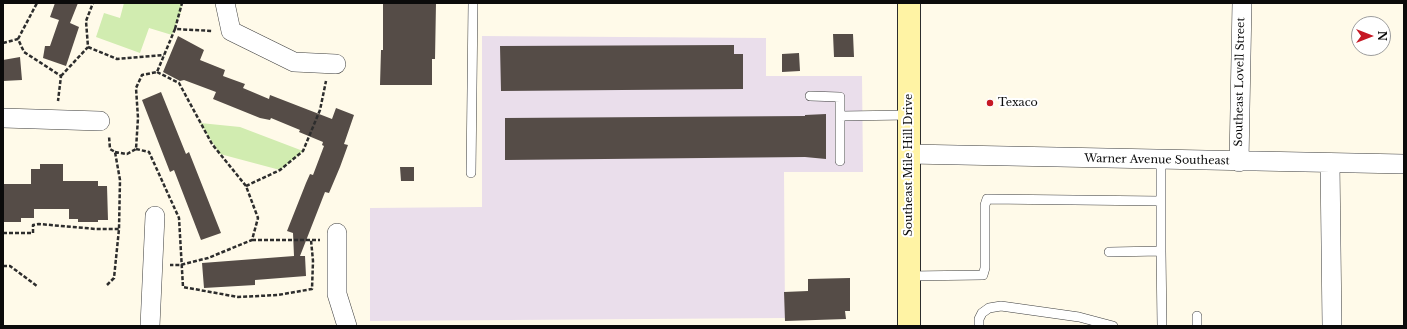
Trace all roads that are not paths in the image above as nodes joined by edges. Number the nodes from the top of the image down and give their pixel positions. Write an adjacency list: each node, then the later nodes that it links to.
1 (224, 3): 5 (street)
2 (473, 3): 17 (lane)
3 (909, 3): 7 (main road, Southeast Mile Hill Drive)
4 (1242, 3): 14 (street, Southeast Lovell Street)
5 (333, 64)
6 (810, 96): 8 (lane)
7 (910, 115): 8 (lane); 11 (main road, Southeast Mile Hill Drive)
8 (840, 116): 13 (lane)
9 (3, 118): 10 (street)
10 (100, 121)
11 (910, 154): 12 (street, Warner Avenue Southeast); 23 (main road, Southeast Mile Hill Drive)
12 (1161, 160): 14 (street, Warner Avenue Southeast); 18 (lane)
13 (840, 161)
14 (1239, 162): 15 (street, Warner Avenue Southeast)
15 (1330, 163): 16 (street, Warner Avenue Southeast); 33 (street)
16 (1404, 164)
17 (471, 173)
18 (1161, 201): 21 (lane); 23 (lane)
19 (154, 216): 26 (street)
20 (337, 236): 27 (street)
21 (1161, 251): 22 (lane); 31 (lane)
22 (1109, 252)
23 (909, 276): 28 (main road, Southeast Mile Hill Drive)
24 (1197, 316): 32 (lane)
25 (1100, 324): 29 (lane); 30 (lane)
26 (150, 326)
27 (348, 326)
28 (909, 326)
29 (979, 326)
30 (1113, 326)
31 (1162, 326)
32 (1197, 326)
33 (1332, 326)

